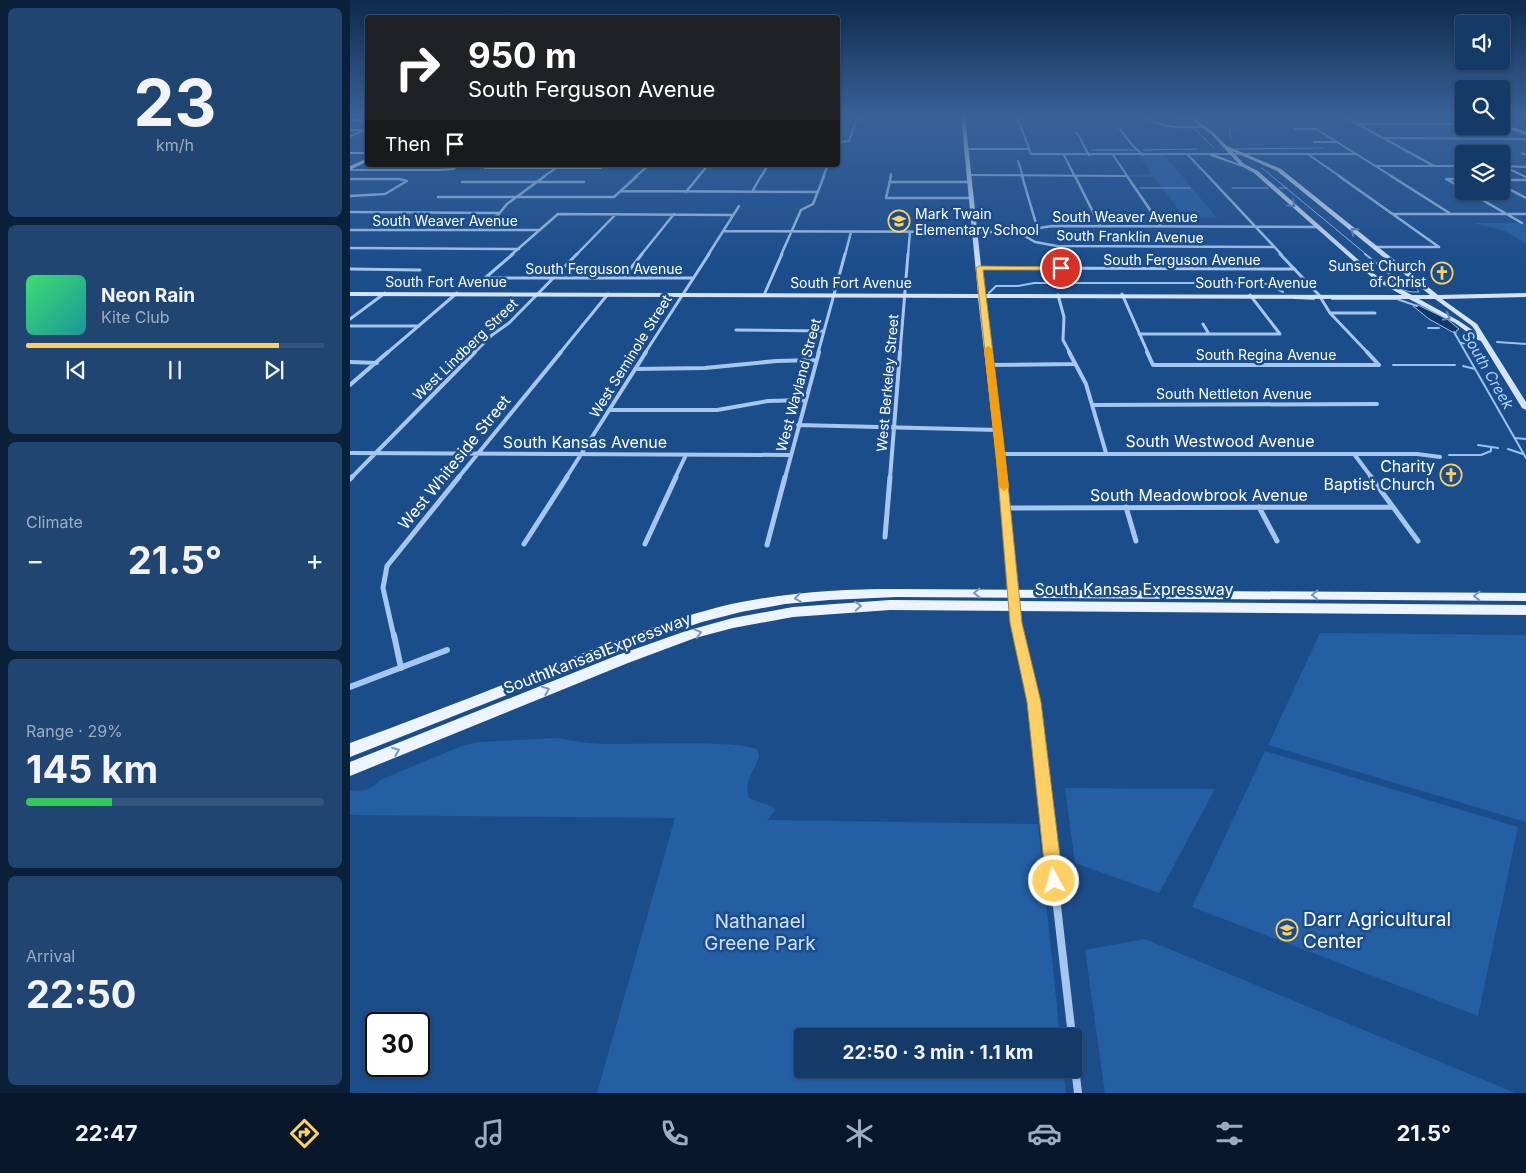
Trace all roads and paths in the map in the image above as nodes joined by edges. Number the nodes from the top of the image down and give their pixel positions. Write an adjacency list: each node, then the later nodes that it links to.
1 (456, 167): 19 (street)
2 (647, 167): 38 (street)
3 (706, 167): 39 (street)
4 (767, 167): 40 (street)
5 (827, 167): 41 (street)
6 (968, 167): 23 (street)
7 (1020, 167): 24 (street)
8 (1070, 167): 25 (street)
9 (1121, 167): 26 (street)
10 (1199, 167): 62 (street)
11 (1243, 167): 21 (street)
12 (1248, 167): 21 (street)
13 (1272, 167): 74 (street, one-way to 13)
14 (1326, 167): 53 (street)
15 (1377, 167): 54 (street)
16 (484, 168): 17 (street)
17 (556, 168): 18 (street); 32 (street)
18 (602, 168)
19 (350, 169)
20 (1510, 170): 27 (street)
21 (1256, 172): 63 (street, one-way to 63)
22 (890, 174): 34 (street)
23 (969, 175): 24 (street); 35 (street)
24 (1022, 175): 25 (street); 61 (street)
25 (1074, 175): 26 (street); 59 (street)
26 (1127, 176): 60 (street)
27 (1526, 178): 30 (street)
28 (350, 179): 42 (street)
29 (1455, 179): 36 (street)
30 (1510, 179)
31 (462, 182): 32 (street)
32 (537, 182): 33 (street); 44 (street)
33 (584, 182)
34 (889, 182): 35 (street); 45 (street)
35 (970, 182): 45 (street)
36 (1455, 184)
37 (1510, 190): 46 (street)
38 (621, 192): 39 (street); 44 (street)
39 (686, 192): 40 (street)
40 (752, 192): 41 (street)
41 (818, 192): 68 (street)
42 (350, 196)
43 (438, 197): 44 (street)
44 (517, 197): 50 (street)
45 (972, 198): 71 (street)
46 (1526, 198)
47 (1482, 200): 55 (street)
48 (739, 206): 57 (street, West Seminole Street)
49 (350, 212): 50 (street)
50 (499, 213): 65 (street)
51 (616, 214): 52 (street); 66 (street); 81 (street, West Lindberg Street)
52 (674, 214): 57 (street); 82 (street)
53 (1393, 214): 54 (street); 74 (street)
54 (1451, 214): 55 (street)
55 (1506, 214): 56 (street); 58 (street)
56 (1526, 214)
57 (732, 215): 67 (street, West Seminole Street)
58 (1522, 223)
59 (1100, 226): 60 (street, South Weaver Avenue); 61 (street, South Weaver Avenue)
60 (1161, 226): 62 (street, South Weaver Avenue)
61 (1037, 227): 72 (street, South Weaver Avenue)
62 (1256, 227): 63 (street, South Weaver Avenue); 73 (street)
63 (1318, 227): 84 (street)
64 (350, 230): 65 (street, South Weaver Avenue)
65 (478, 230): 66 (street, South Weaver Avenue)
66 (540, 230): 76 (street)
67 (723, 231): 68 (street, South Weaver Avenue); 83 (street, West Seminole Street)
68 (791, 231): 69 (street, South Weaver Avenue); 91 (street)
69 (852, 232): 70 (street, South Weaver Avenue); 95 (street, West Wayland Street)
70 (910, 232): 71 (street, South Weaver Avenue); 96 (street, West Berkeley Street)
71 (976, 232): 72 (street, South Weaver Avenue); 77 (street)
72 (1018, 232): 73 (street, South Franklin Avenue)
73 (1274, 247): 79 (street)
74 (1373, 247): 103 (street)
75 (350, 248): 76 (street)
76 (519, 249): 81 (street, South Ferguson Avenue)
77 (979, 268): 79 (street, South Ferguson Avenue); 102 (street)
78 (350, 269): 80 (street)
79 (1295, 269): 99 (street)
80 (420, 270)
81 (554, 278): 82 (street, South Ferguson Avenue); 86 (street, West Lindberg Street)
82 (623, 278): 83 (street, South Ferguson Avenue)
83 (692, 278): 90 (street, West Seminole Street)
84 (1377, 279): 93 (street); 101 (street)
85 (456, 293): 86 (street, South Fort Avenue); 88 (street, South Fort Avenue); 109 (street)
86 (538, 293): 89 (street, South Fort Avenue); 132 (street, West Lindberg Street)
87 (350, 294): 88 (street, South Fort Avenue)
88 (385, 294): 106 (street)
89 (608, 294): 90 (street, South Fort Avenue); 137 (street, West Whiteside Street)
90 (682, 294): 91 (street, South Fort Avenue); 120 (street, West Seminole Street)
91 (764, 294): 95 (street, South Fort Avenue)
92 (1122, 294): 97 (street, South Fort Avenue); 98 (street, South Fort Avenue); 112 (street)
93 (1382, 294): 100 (street, South Fort Avenue); 101 (street, South Fort Avenue)
94 (1526, 294): 103 (street, South Fort Avenue)
95 (834, 295): 96 (street, South Fort Avenue); 111 (street, West Wayland Street)
96 (905, 295): 102 (street, South Fort Avenue); 128 (street, West Berkeley Street)
97 (1058, 295): 102 (street, South Fort Avenue); 118 (street)
98 (1250, 295): 99 (street, South Fort Avenue); 113 (street)
99 (1319, 295): 100 (street, South Fort Avenue); 104 (street)
100 (1352, 295): 101 (street, South Fort Avenue)
101 (1406, 295): 103 (street, South Fort Avenue); 114 (street, one-way to 114)
102 (982, 296): 119 (street)
103 (1434, 296): 114 (street)
104 (1330, 312): 105 (street); 112 (street, South Regina Avenue)
105 (1375, 313)
106 (350, 319)
107 (1203, 324): 113 (street)
108 (350, 326): 109 (street)
109 (419, 326): 117 (street)
110 (736, 330): 111 (street)
111 (824, 331): 115 (street, West Wayland Street)
112 (1139, 334): 113 (street)
113 (1209, 334)
114 (1486, 344): 125 (street)
115 (816, 360): 120 (street); 122 (street, West Wayland Street)
116 (350, 362): 117 (street)
117 (377, 362): 121 (street)
118 (1074, 364): 119 (street); 124 (street)
119 (990, 365): 129 (street)
120 (636, 369): 126 (street, West Seminole Street)
121 (350, 385)
122 (805, 400): 126 (street); 127 (street, West Wayland Street)
123 (1377, 404): 124 (street, South Nettleton Avenue)
124 (1092, 405): 130 (street)
125 (1526, 407)
126 (609, 410): 133 (street, West Seminole Street)
127 (798, 425): 128 (street); 138 (street, West Wayland Street)
128 (895, 426): 129 (street); 145 (street, West Berkeley Street)
129 (998, 430): 135 (street)
130 (1106, 453): 135 (street, South Westwood Avenue); 136 (street, South Westwood Avenue)
131 (350, 454): 132 (street, South Kansas Avenue)
132 (375, 454): 137 (street, South Kansas Avenue); 140 (street, West Lindberg Street)
133 (581, 454): 134 (street, South Kansas Avenue); 137 (street, South Kansas Avenue); 149 (street, West Seminole Street)
134 (686, 454): 138 (street, South Kansas Avenue); 150 (street)
135 (1000, 454): 144 (street)
136 (1354, 454): 139 (street, South Westwood Avenue); 143 (street)
137 (478, 455): 156 (street, West Whiteside Street)
138 (790, 455): 151 (street, West Wayland Street)
139 (1440, 457)
140 (350, 479)
141 (1126, 507): 142 (street, South Meadowbrook Avenue); 144 (street, South Meadowbrook Avenue); 146 (street)
142 (1259, 507): 143 (street, South Meadowbrook Avenue); 147 (street)
143 (1393, 507): 148 (street)
144 (1006, 508): 153 (street)
145 (885, 537)
146 (1136, 541)
147 (1277, 541)
148 (1418, 541)
149 (524, 544)
150 (645, 544)
151 (767, 545)
152 (1526, 596): 153 (main road, South Kansas Expressway, one-way to 153)
153 (1014, 599): 154 (main road, South Kansas Expressway); 158 (main road, South Kansas Expressway, one-way to 158); 159 (main road, South Kansas Expressway, one-way to 153); 160 (street)
154 (1526, 610)
155 (447, 650): 156 (street)
156 (401, 668): 157 (street)
157 (350, 687)
158 (350, 750)
159 (350, 768)
160 (1071, 1028)
161 (1076, 1078): 162 (street)
162 (1078, 1093)

